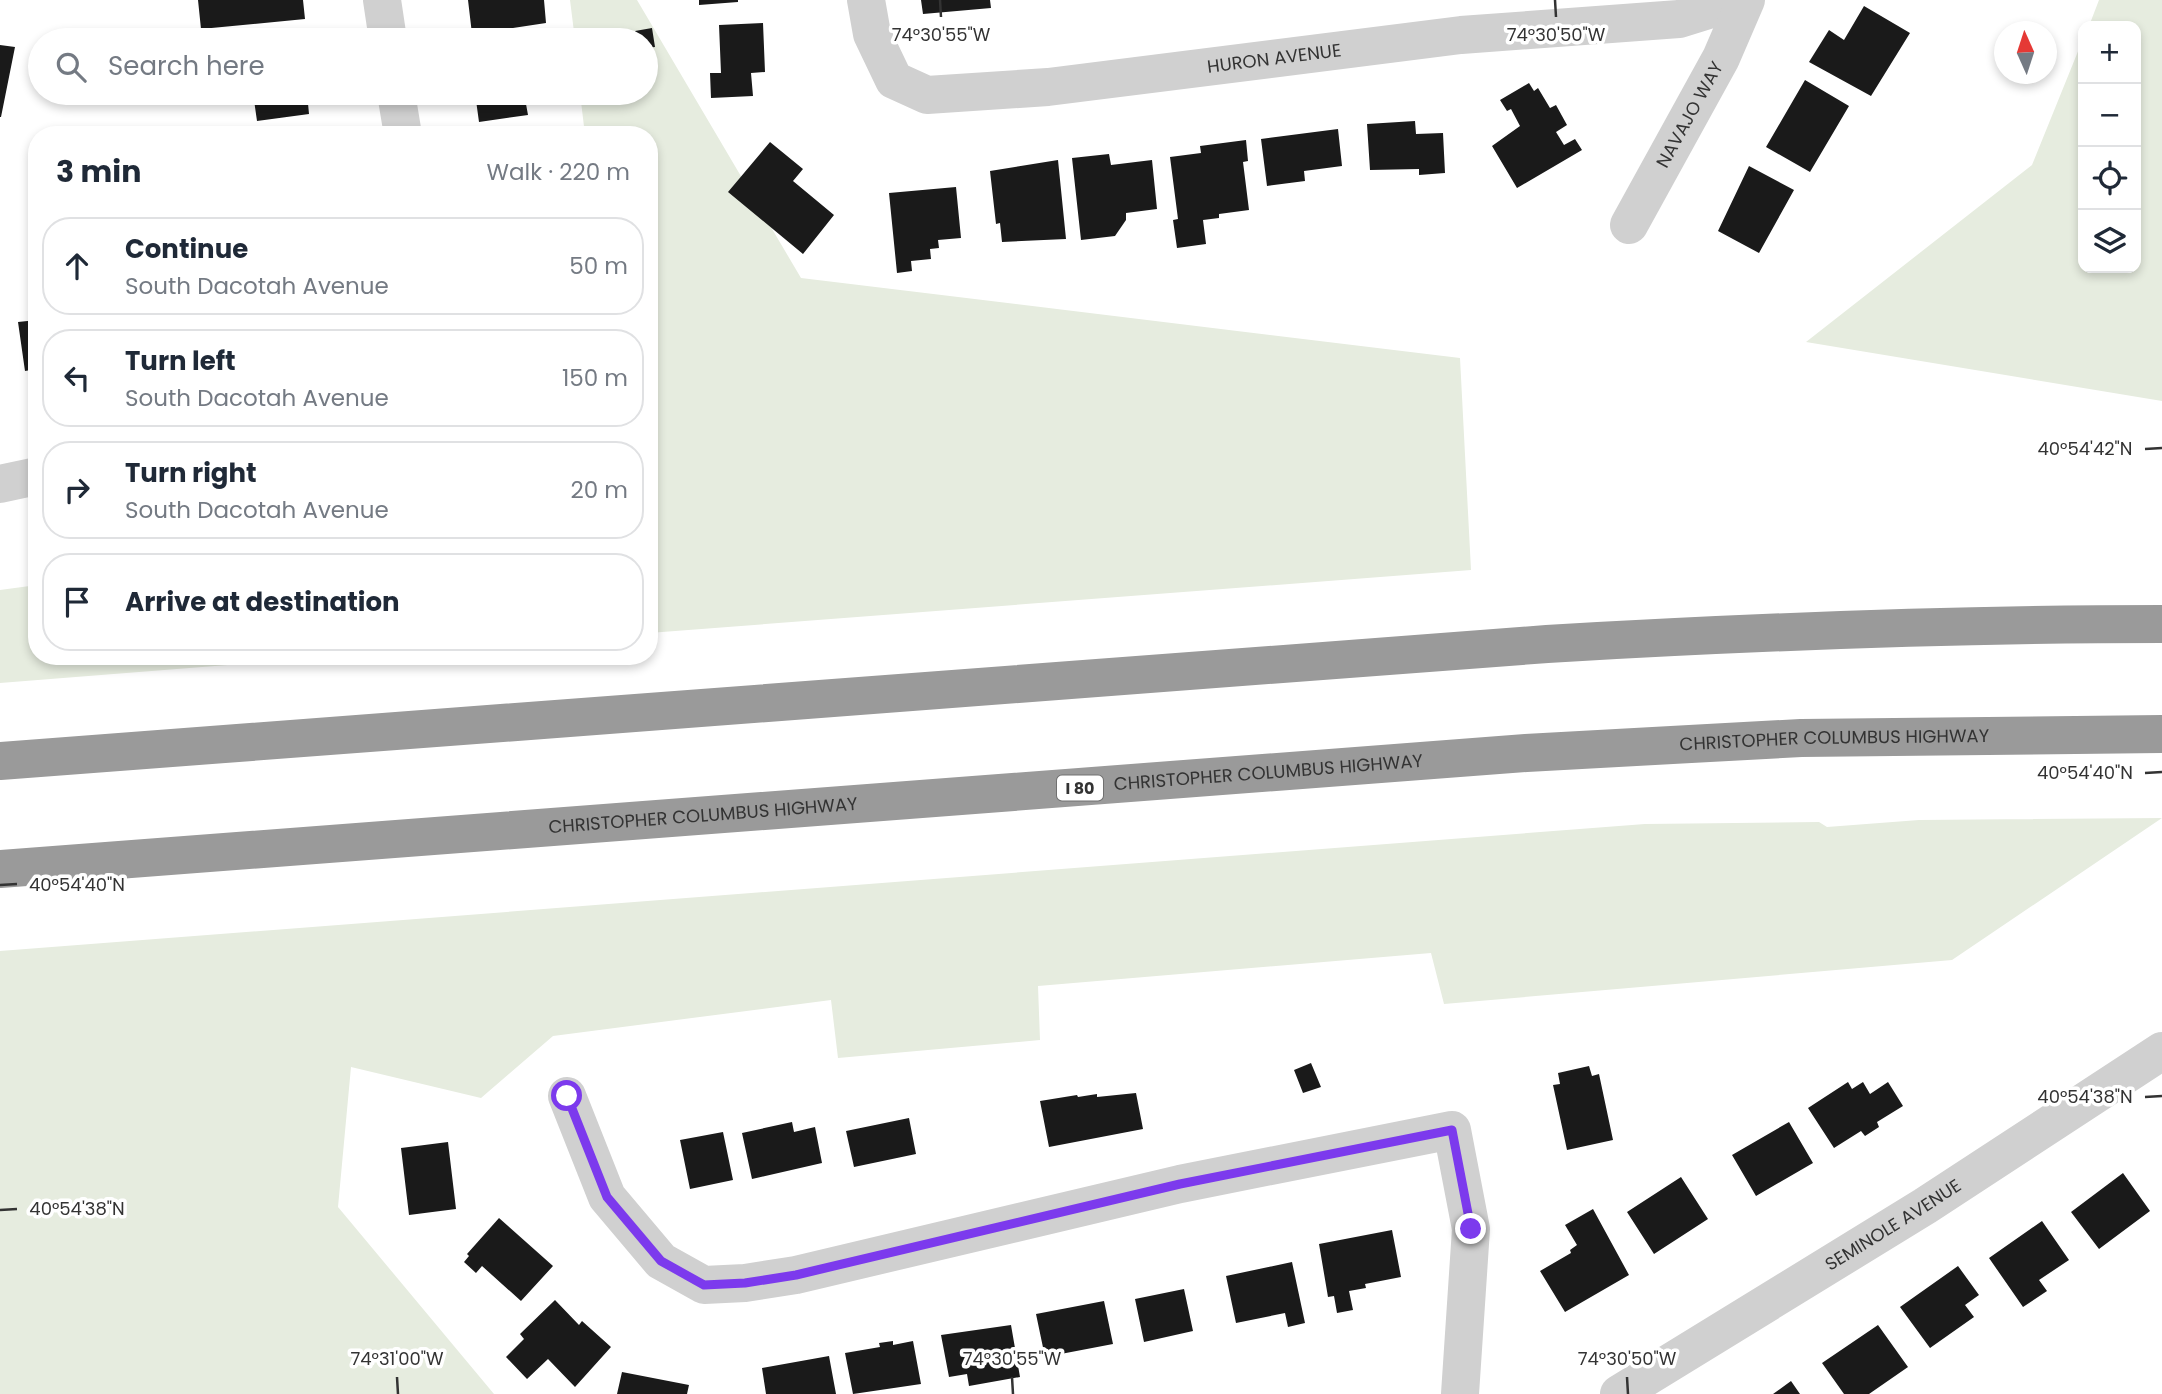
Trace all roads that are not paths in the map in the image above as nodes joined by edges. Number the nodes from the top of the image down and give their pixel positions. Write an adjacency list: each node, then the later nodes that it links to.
1 (382, 0): 4 (street)
2 (866, 0): 3 (street, HURON AVENUE)
3 (1743, 0): 7 (street, NAVAJO WAY)
4 (386, 28)
5 (398, 105): 6 (street)
6 (402, 126)
7 (1629, 225)
8 (28, 478): 9 (street)
9 (0, 484)
10 (2162, 624): 12 (highway)
11 (2162, 734): 13 (highway, CHRISTOPHER COLUMBUS HIGHWAY / I 80)
12 (0, 761)
13 (0, 869)
14 (2162, 1051): 17 (street, SEMINOLE AVENUE)
15 (567, 1096): 16 (street)
16 (1460, 1394)
17 (1619, 1394)

